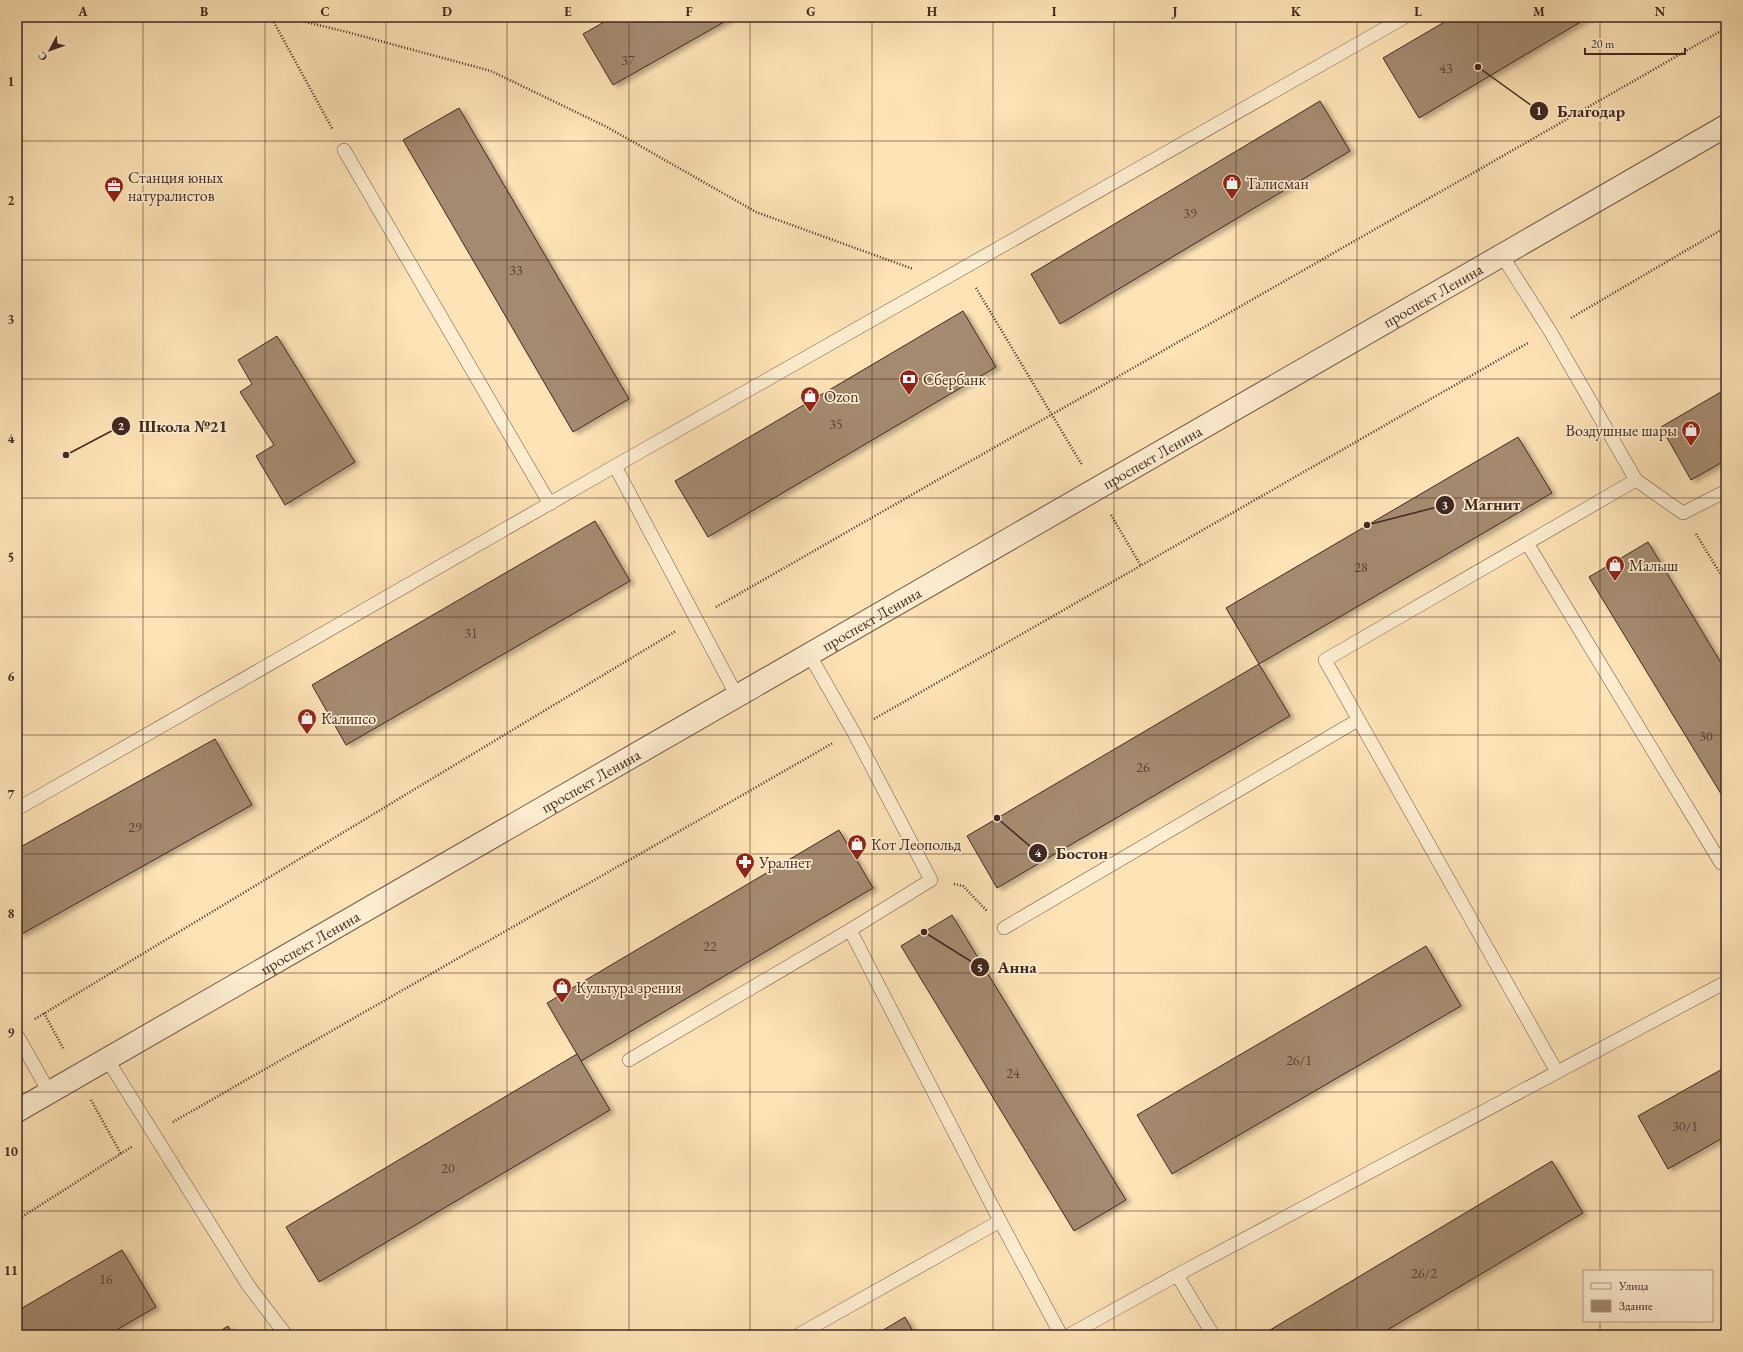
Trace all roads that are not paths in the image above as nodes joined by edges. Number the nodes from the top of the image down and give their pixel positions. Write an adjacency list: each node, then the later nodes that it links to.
1 (1405, 17): 5 (lane)
2 (1726, 126): 4 (street, проспект Ленина)
3 (344, 150): 8 (lane)
4 (1501, 254): 6 (lane); 10 (street, проспект Ленина)
5 (615, 466): 8 (lane); 11 (lane)
6 (1636, 480): 7 (lane); 9 (lane)
7 (1726, 491)
8 (550, 504): 13 (lane)
9 (1526, 543): 12 (lane); 14 (lane)
10 (809, 654): 11 (street, проспект Ленина); 16 (lane)
11 (737, 696): 19 (street, проспект Ленина)
12 (1358, 720): 15 (lane); 21 (lane)
13 (17, 809)
14 (1721, 863)
15 (1004, 928)
16 (850, 930): 20 (lane); 24 (lane)
17 (1726, 982): 21 (lane)
18 (17, 1034): 22 (lane)
19 (107, 1059): 22 (street, проспект Ленина); 26 (lane)
20 (629, 1060)
21 (1557, 1072): 25 (lane)
22 (49, 1092): 23 (street, проспект Ленина)
23 (17, 1111)
24 (1000, 1221): 27 (lane); 28 (lane)
25 (1177, 1275): 29 (lane); 30 (lane)
26 (286, 1335)
27 (798, 1335)
28 (1061, 1335)
29 (1069, 1335)
30 (1213, 1335)

